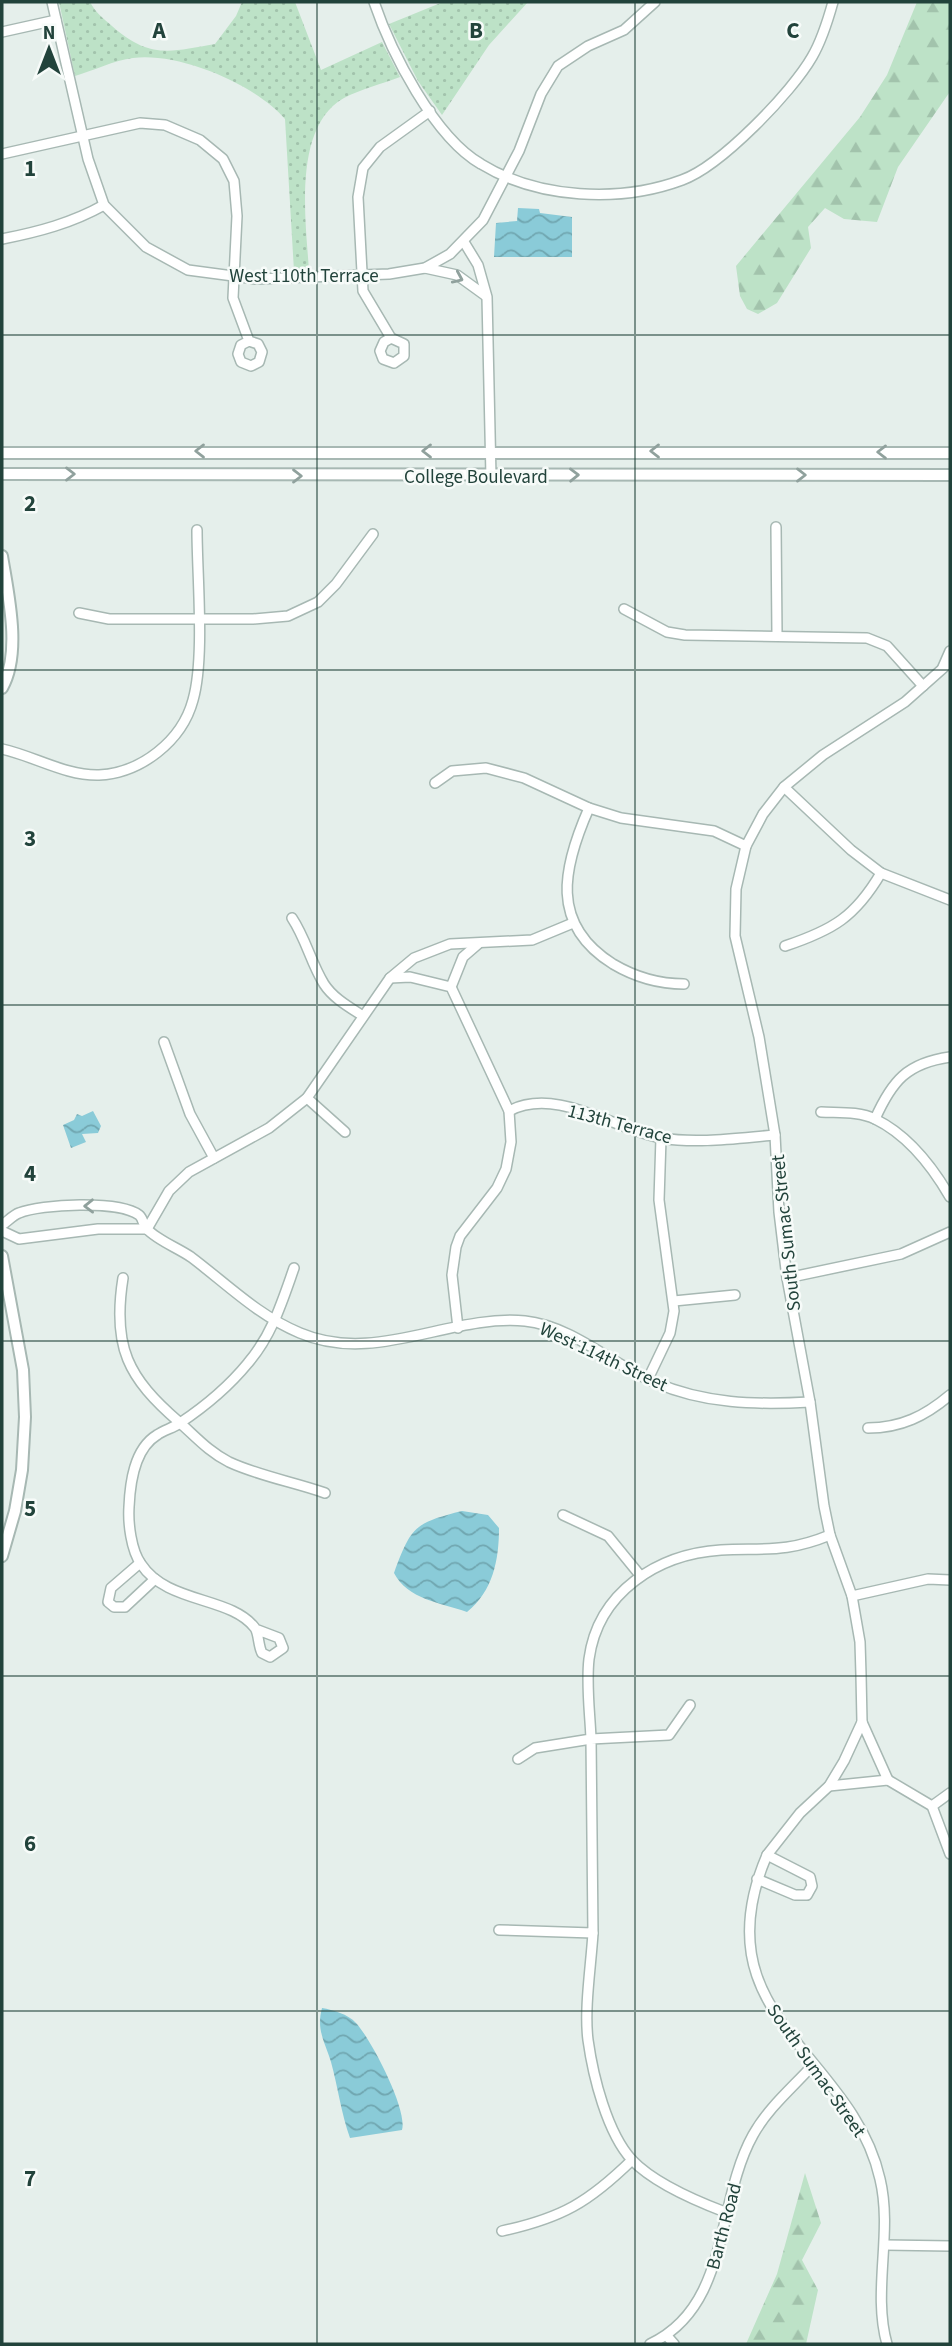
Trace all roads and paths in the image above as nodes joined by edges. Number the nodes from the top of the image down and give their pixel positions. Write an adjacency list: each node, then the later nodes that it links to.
1 (52, 2): 5 (street)
2 (374, 2): 7 (street)
3 (655, 2): 10 (street, West 110th Terrace)
4 (833, 2): 10 (street)
5 (56, 20): 6 (street); 8 (street)
6 (2, 32)
7 (430, 111): 10 (street); 16 (street)
8 (83, 135): 9 (street); 11 (street); 15 (street)
9 (2, 154)
10 (505, 176): 13 (street, West 110th Terrace)
11 (104, 205): 12 (street); 15 (street, West 110th Terrace)
12 (2, 239)
13 (464, 242): 14 (street, West 110th Terrace); 17 (street)
14 (425, 268): 16 (street, West 110th Terrace); 17 (street, one-way to 17)
15 (234, 278): 16 (street, West 110th Terrace); 19 (street)
16 (360, 278): 18 (street)
17 (487, 296): 20 (street)
18 (391, 338)
19 (249, 341)
20 (491, 452): 21 (street, College Boulevard, one-way to 21); 22 (street, College Boulevard, one-way to 20); 25 (street)
21 (2, 453)
22 (950, 453)
23 (2, 474): 25 (street, College Boulevard, one-way to 25)
24 (950, 475): 25 (street, College Boulevard, one-way to 24)
25 (491, 477)
26 (776, 527): 33 (street)
27 (197, 530): 32 (street)
28 (373, 534): 32 (street)
29 (2, 556): 37 (street)
30 (624, 609): 33 (street)
31 (79, 613): 32 (street)
32 (198, 619): 38 (street)
33 (777, 635): 36 (street)
34 (950, 651): 35 (street, South Sumac Street)
35 (946, 665): 36 (street, South Sumac Street)
36 (923, 686): 40 (street, South Sumac Street)
37 (2, 688)
38 (2, 749)
39 (435, 783): 41 (street)
40 (783, 787): 42 (street, South Sumac Street); 43 (street)
41 (589, 808): 42 (street); 46 (street)
42 (746, 846): 60 (street, South Sumac Street)
43 (881, 873): 44 (street); 48 (street)
44 (950, 900)
45 (292, 918): 52 (street)
46 (573, 923): 47 (street); 50 (street)
47 (478, 944): 49 (street); 51 (street)
48 (785, 946)
49 (390, 978): 51 (street); 52 (street)
50 (684, 984)
51 (451, 987): 56 (street)
52 (363, 1016): 55 (street)
53 (164, 1042): 62 (street)
54 (950, 1057): 58 (street)
55 (307, 1098): 59 (street); 62 (street)
56 (509, 1111): 61 (street, 113th Terrace); 75 (street)
57 (821, 1112): 58 (street)
58 (875, 1119): 63 (street)
59 (345, 1132)
60 (775, 1135): 61 (street, 113th Terrace); 71 (street, South Sumac Street)
61 (661, 1138): 73 (street)
62 (214, 1158): 65 (street)
63 (950, 1197)
64 (2, 1225): 65 (street, West 114th Street, one-way to 64)
65 (147, 1229): 66 (street); 74 (street, West 114th Street)
66 (2, 1231)
67 (950, 1232): 71 (street)
68 (2, 1256): 84 (street)
69 (294, 1268): 74 (street)
70 (123, 1278): 79 (street)
71 (787, 1278): 78 (street, South Sumac Street)
72 (735, 1295): 73 (street)
73 (674, 1301): 76 (street)
74 (276, 1321): 75 (street, West 114th Street); 79 (street)
75 (458, 1328): 76 (street, West 114th Street)
76 (648, 1379): 78 (street, West 114th Street)
77 (950, 1395): 80 (street)
78 (810, 1402): 83 (street, South Sumac Street)
79 (180, 1423): 81 (street); 85 (street)
80 (868, 1428)
81 (326, 1493)
82 (563, 1515): 86 (street)
83 (830, 1535): 86 (street); 89 (street, South Sumac Street)
84 (2, 1556)
85 (140, 1563): 87 (street); 87 (street)
86 (639, 1574): 93 (street)
87 (155, 1578): 90 (street)
88 (950, 1580): 89 (street)
89 (852, 1596): 92 (street, South Sumac Street)
90 (258, 1630)
91 (690, 1705): 93 (street)
92 (862, 1721): 95 (street); 96 (street, South Sumac Street)
93 (591, 1739): 94 (street); 103 (street)
94 (519, 1759)
95 (888, 1780): 96 (street); 98 (street)
96 (829, 1786): 100 (street, South Sumac Street)
97 (950, 1793): 98 (street)
98 (932, 1806): 99 (street)
99 (950, 1854)
100 (767, 1855): 101 (street, South Sumac Street); 101 (street)
101 (757, 1880): 104 (street, South Sumac Street)
102 (499, 1930): 103 (street)
103 (593, 1933): 105 (street)
104 (813, 2066): 106 (street, Barth Road); 108 (street, South Sumac Street)
105 (632, 2160): 106 (street); 107 (street)
106 (725, 2212): 110 (street, Barth Road)
107 (502, 2231)
108 (885, 2245): 109 (street); 113 (street, South Sumac Street)
109 (950, 2246)
110 (667, 2336): 111 (street, Barth Road); 112 (street)
111 (650, 2344)
112 (674, 2344)
113 (887, 2344)

